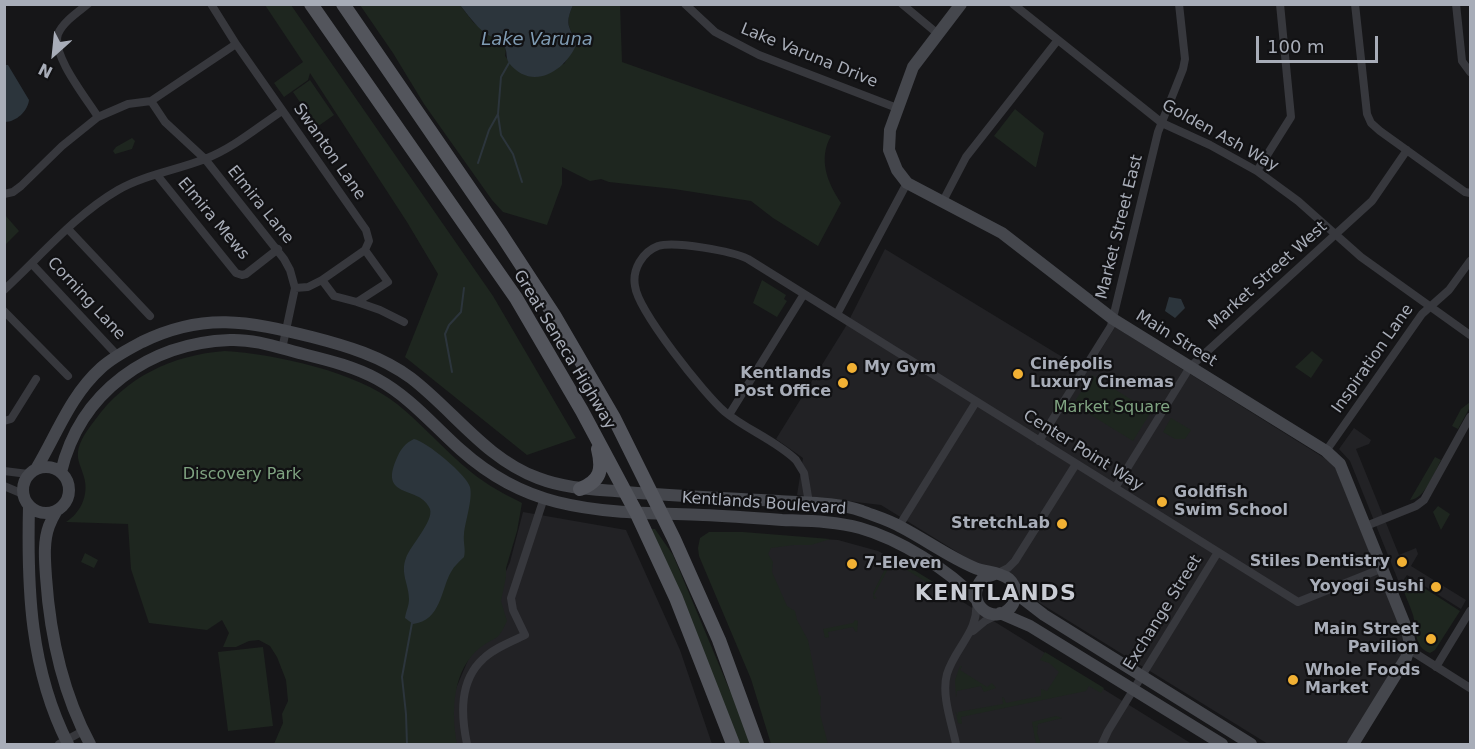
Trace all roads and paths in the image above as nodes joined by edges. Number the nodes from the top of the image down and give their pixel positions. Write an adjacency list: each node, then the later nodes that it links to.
1 (88, 4): 20 (street)
2 (211, 4): 15 (street, Swanton Lane)
3 (310, 4): 55 (main road, Great Seneca Highway)
4 (343, 4): 70 (main road, Great Seneca Highway)
5 (685, 4): 18 (street, Lake Varuna Drive)
6 (902, 4): 13 (street)
7 (962, 4): 13 (street)
8 (1013, 4): 14 (street, Golden Ash Way)
9 (1179, 4): 21 (street, Market Street East)
10 (1281, 4): 24 (street)
11 (1355, 4): 22 (street)
12 (1456, 4): 16 (street)
13 (938, 34): 18 (street)
14 (1057, 41): 21 (street, Golden Ash Way); 29 (street)
15 (236, 44): 17 (street); 19 (street, Swanton Lane)
16 (1470, 72)
17 (151, 101): 20 (street); 23 (street, Elmira Lane)
18 (897, 108): 26 (street)
19 (282, 111): 23 (street); 33 (street, Swanton Lane)
20 (98, 117): 28 (street)
21 (1162, 123): 24 (street, Golden Ash Way); 45 (street, Market Street East)
22 (1407, 150): 27 (street); 31 (street, Market Street West)
23 (205, 159): 25 (street); 32 (street, Elmira Lane)
24 (1257, 171): 31 (street, Golden Ash Way)
25 (157, 175): 30 (street); 32 (street, Elmira Mews)
26 (907, 183): 29 (street, Main Street); 43 (street)
27 (1470, 193)
28 (4, 194)
29 (943, 201): 45 (street, Main Street)
30 (68, 229): 35 (street); 44 (street)
31 (1335, 235): 41 (street, Golden Ash Way); 51 (street, Market Street West)
32 (278, 249): 37 (street, Elmira Lane)
33 (365, 250): 36 (street); 40 (street)
34 (1470, 261): 41 (street, Inspiration Lane)
35 (32, 264): 38 (street); 50 (street, Corning Lane)
36 (322, 280): 37 (street); 40 (street)
37 (295, 288): 47 (street)
38 (4, 290)
39 (804, 294): 43 (street, Center Point Way); 56 (street); 56 (street, Center Point Way)
40 (357, 302): 46 (street)
41 (1429, 307): 48 (street, Golden Ash Way); 60 (street, Inspiration Lane)
42 (4, 311): 52 (street)
43 (837, 314): 54 (street, Center Point Way)
44 (150, 316)
45 (1113, 318): 51 (street, Main Street); 59 (street, Market Street East)
46 (404, 322)
47 (286, 331): 49 (street); 50 (street, Kentlands Boulevard); 68 (street, Kentlands Boulevard)
48 (1470, 335)
49 (282, 349): 64 (street, Kentlands Boulevard); 71 (street, Kentlands Boulevard)
50 (117, 355): 63 (street, Kentlands Boulevard)
51 (1190, 367): 60 (street, Main Street); 67 (street, Market Street West)
52 (68, 376)
53 (36, 379): 58 (street)
54 (976, 402): 59 (street, Center Point Way); 78 (street)
55 (582, 411): 68 (main road); 69 (main road, Great Seneca Highway)
56 (729, 415): 65 (street, Center Point Way)
57 (1470, 417): 79 (street)
58 (4, 421)
59 (1039, 441): 61 (street, Center Point Way)
60 (1326, 451): 79 (street, Main Street)
61 (1076, 464): 67 (street, Center Point Way); 81 (street)
62 (4, 471): 63 (street)
63 (32, 471): 64 (street); 72 (street)
64 (61, 472): 75 (street)
65 (806, 481): 73 (street); 74 (street)
66 (4, 486): 72 (street)
67 (1115, 488): 80 (street, Center Point Way)
68 (580, 489): 69 (street, Kentlands Boulevard)
69 (626, 492): 70 (street, Kentlands Boulevard); 76 (main road, Great Seneca Highway)
70 (652, 495): 73 (street, Kentlands Boulevard); 77 (main road, Great Seneca Highway)
71 (544, 498): 76 (street, Kentlands Boulevard); 97 (street)
72 (26, 500): 75 (street); 95 (street)
73 (794, 502): 74 (street, Kentlands Boulevard)
74 (809, 503): 78 (street, Kentlands Boulevard)
75 (57, 510): 94 (street)
76 (637, 514): 77 (street, Kentlands Boulevard); 98 (main road, Great Seneca Highway)
77 (661, 514): 85 (street, Kentlands Boulevard); 99 (main road, Great Seneca Highway)
78 (899, 526): 83 (street, Kentlands Boulevard)
79 (1366, 526): 82 (street, Main Street)
80 (1218, 552): 82 (street, Center Point Way); 91 (street, Exchange Street)
81 (1019, 555): 83 (street); 84 (street)
82 (1383, 568): 89 (street, Main Street)
83 (995, 574): 84 (street); 85 (street)
84 (1013, 584): 87 (street); 91 (street)
85 (976, 599): 87 (street); 88 (street)
86 (1470, 611): 90 (street)
87 (1000, 614): 88 (street); 93 (street)
88 (967, 639): 100 (street)
89 (1410, 650): 90 (street); 104 (street)
90 (1436, 667): 92 (street)
91 (1142, 676): 93 (street, Exchange Street); 103 (street)
92 (1470, 688)
93 (1133, 690): 101 (street, Exchange Street); 102 (street)
94 (83, 731): 95 (street); 96 (street)
95 (64, 743)
96 (90, 744)
97 (467, 744)
98 (733, 744)
99 (757, 744)
100 (956, 744)
101 (1102, 744)
102 (1222, 744)
103 (1251, 744)
104 (1353, 744)

